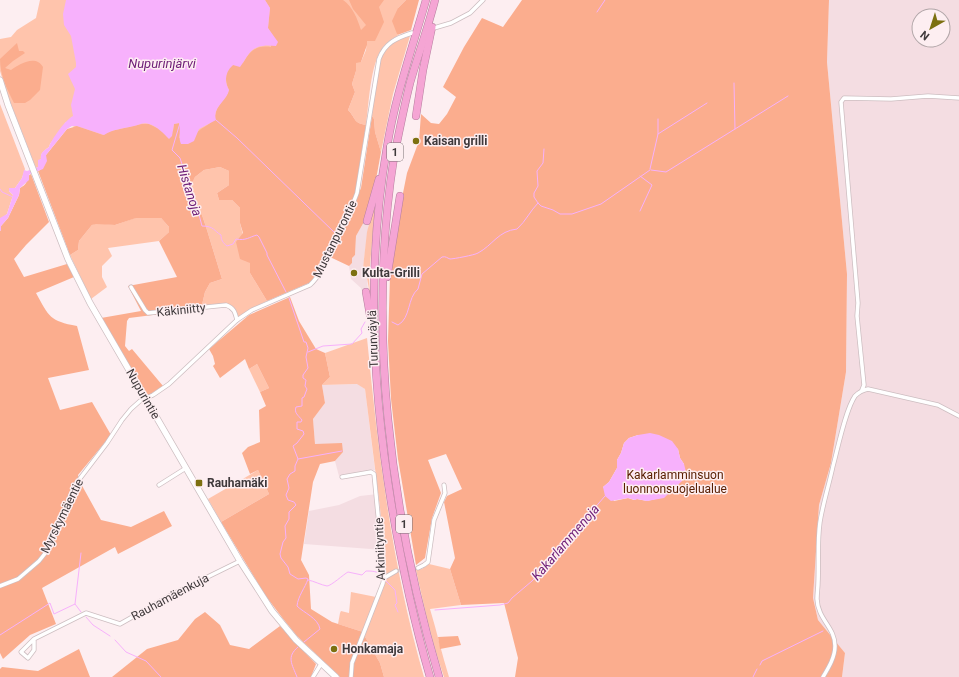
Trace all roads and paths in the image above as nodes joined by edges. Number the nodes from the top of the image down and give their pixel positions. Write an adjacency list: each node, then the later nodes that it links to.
1 (426, 0): 9 (highway, Turunväylä / 1)
2 (436, 0): 8 (highway); 14 (highway, Turunväylä / 1)
3 (483, 0): 4 (street)
4 (434, 28)
5 (412, 33): 15 (street, Mustanpurontie)
6 (0, 80): 18 (main road, Nupurintie)
7 (959, 98): 17 (street)
8 (416, 116)
9 (387, 147): 11 (highway); 16 (highway, Turunväylä / 1)
10 (400, 196): 14 (highway)
11 (367, 221)
12 (131, 287): 15 (street, Käkiniitty)
13 (366, 292): 16 (highway)
14 (383, 309): 35 (highway, Turunväylä / 1)
15 (238, 320): 18 (street, Mustanpurontie)
16 (374, 343): 34 (highway, Turunväylä / 1)
17 (862, 390): 19 (street); 36 (street)
18 (145, 399): 20 (main road, Nupurintie); 28 (street, Myrskymäentie)
19 (959, 416)
20 (186, 468): 22 (street); 24 (main road, Nupurintie)
21 (342, 477): 27 (street, Arkiniityntie)
22 (159, 485)
23 (444, 485): 25 (street)
24 (240, 561): 29 (street, Rauhamäenkuja); 30 (main road, Nupurintie)
25 (418, 568)
26 (396, 571): 27 (street)
27 (384, 578): 33 (street, Arkiniityntie)
28 (0, 586)
29 (34, 639): 29 (street, Rauhamäenkuja)
30 (321, 664): 31 (street); 32 (main road, Nupurintie)
31 (313, 677)
32 (336, 677)
33 (351, 677)
34 (430, 677)
35 (439, 677)
36 (824, 677)

